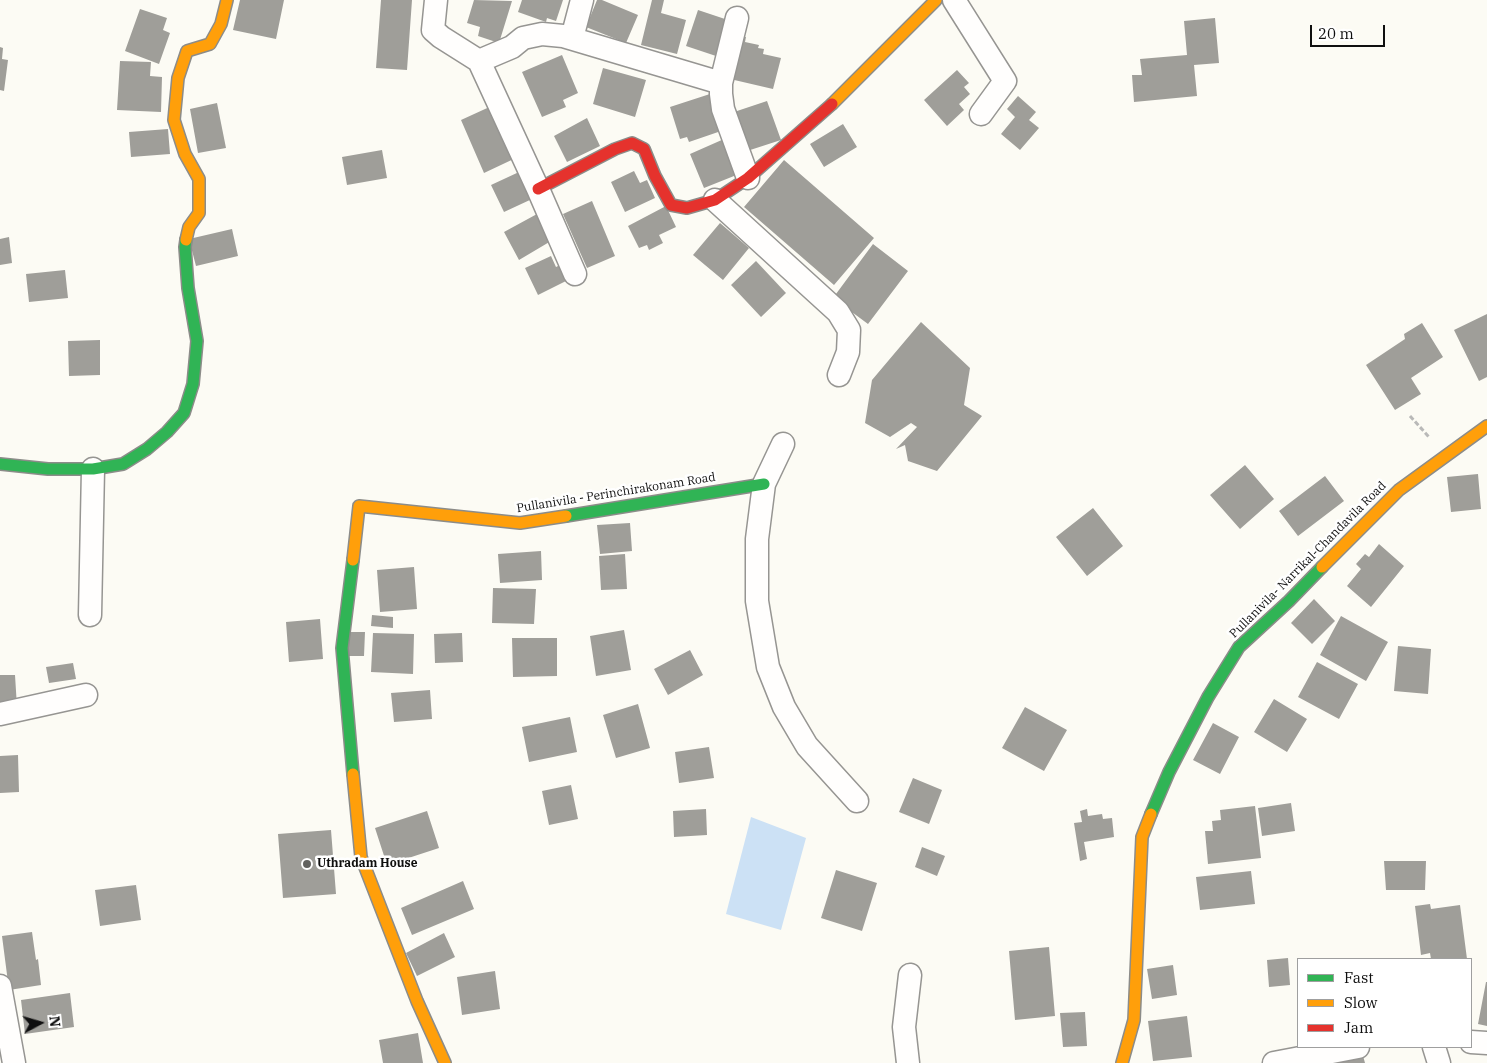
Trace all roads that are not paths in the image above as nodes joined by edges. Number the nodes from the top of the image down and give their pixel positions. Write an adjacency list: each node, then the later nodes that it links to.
1 (227, 0): 19 (street)
2 (436, 0): 8 (street)
3 (582, 0): 7 (street)
4 (936, 0): 11 (street)
5 (954, 0): 10 (street)
6 (737, 18): 9 (street)
7 (572, 38): 8 (street); 9 (street)
8 (478, 61): 12 (street)
9 (721, 83): 11 (street)
10 (982, 114)
11 (748, 178): 13 (street)
12 (538, 189): 13 (street); 14 (street)
13 (715, 200): 15 (street)
14 (575, 274)
15 (839, 375)
16 (1487, 426): 34 (street, Pullanivila- Narrikal-Chandavila Road)
17 (784, 444): 20 (street)
18 (0, 464): 19 (street)
19 (93, 469): 21 (street)
20 (764, 484): 24 (street); 32 (street, Pullanivila - Perinchirakonam Road)
21 (90, 615)
22 (86, 695): 23 (street)
23 (0, 714)
24 (858, 801)
25 (910, 975): 33 (street)
26 (0, 986): 31 (street)
27 (1472, 1042): 28 (street)
28 (1487, 1043)
29 (1353, 1048): 35 (street)
30 (1434, 1048): 36 (street)
31 (14, 1063)
32 (445, 1063)
33 (908, 1063)
34 (1122, 1063)
35 (1274, 1063)
36 (1439, 1063)

